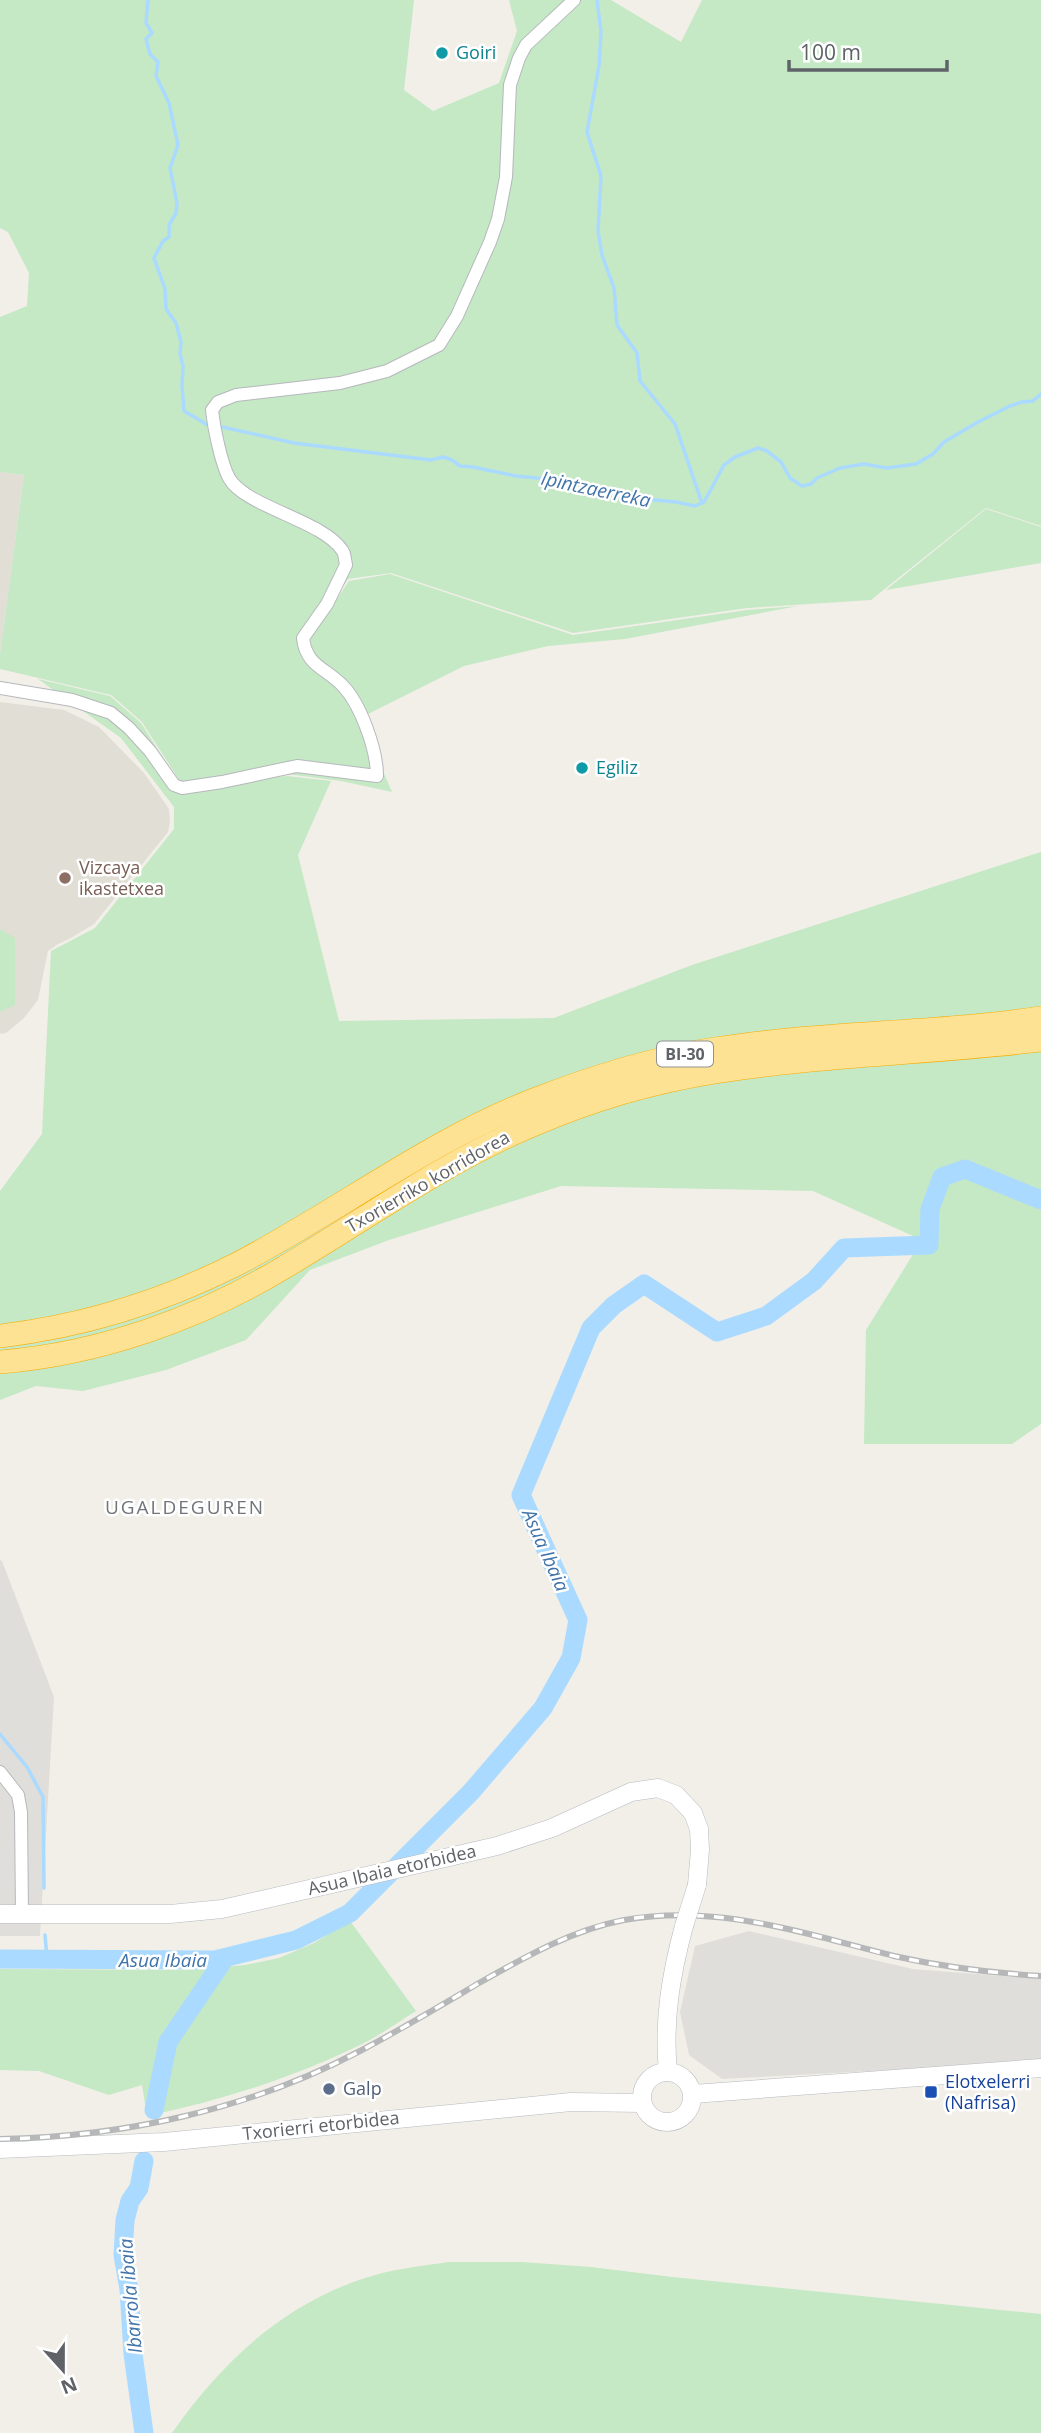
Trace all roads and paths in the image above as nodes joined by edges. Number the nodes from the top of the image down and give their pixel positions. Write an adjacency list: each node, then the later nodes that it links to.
1 (574, 0): 2 (street)
2 (0, 688)
3 (1041, 1018): 5 (highway, Txorierriko korridorea / BI-30)
4 (1041, 1040): 6 (highway, Txorierriko korridorea / BI-30)
5 (0, 1336)
6 (0, 1362)
7 (0, 1772): 9 (street)
8 (0, 1914): 9 (street, Asua Ibaia etorbidea)
9 (22, 1914): 11 (street, Asua Ibaia etorbidea, bridge)
10 (1041, 2068): 12 (street)
11 (668, 2072): 12 (street); 13 (street)
12 (693, 2094): 13 (street)
13 (642, 2103): 14 (street, Txorierri etorbidea)
14 (0, 2149)

